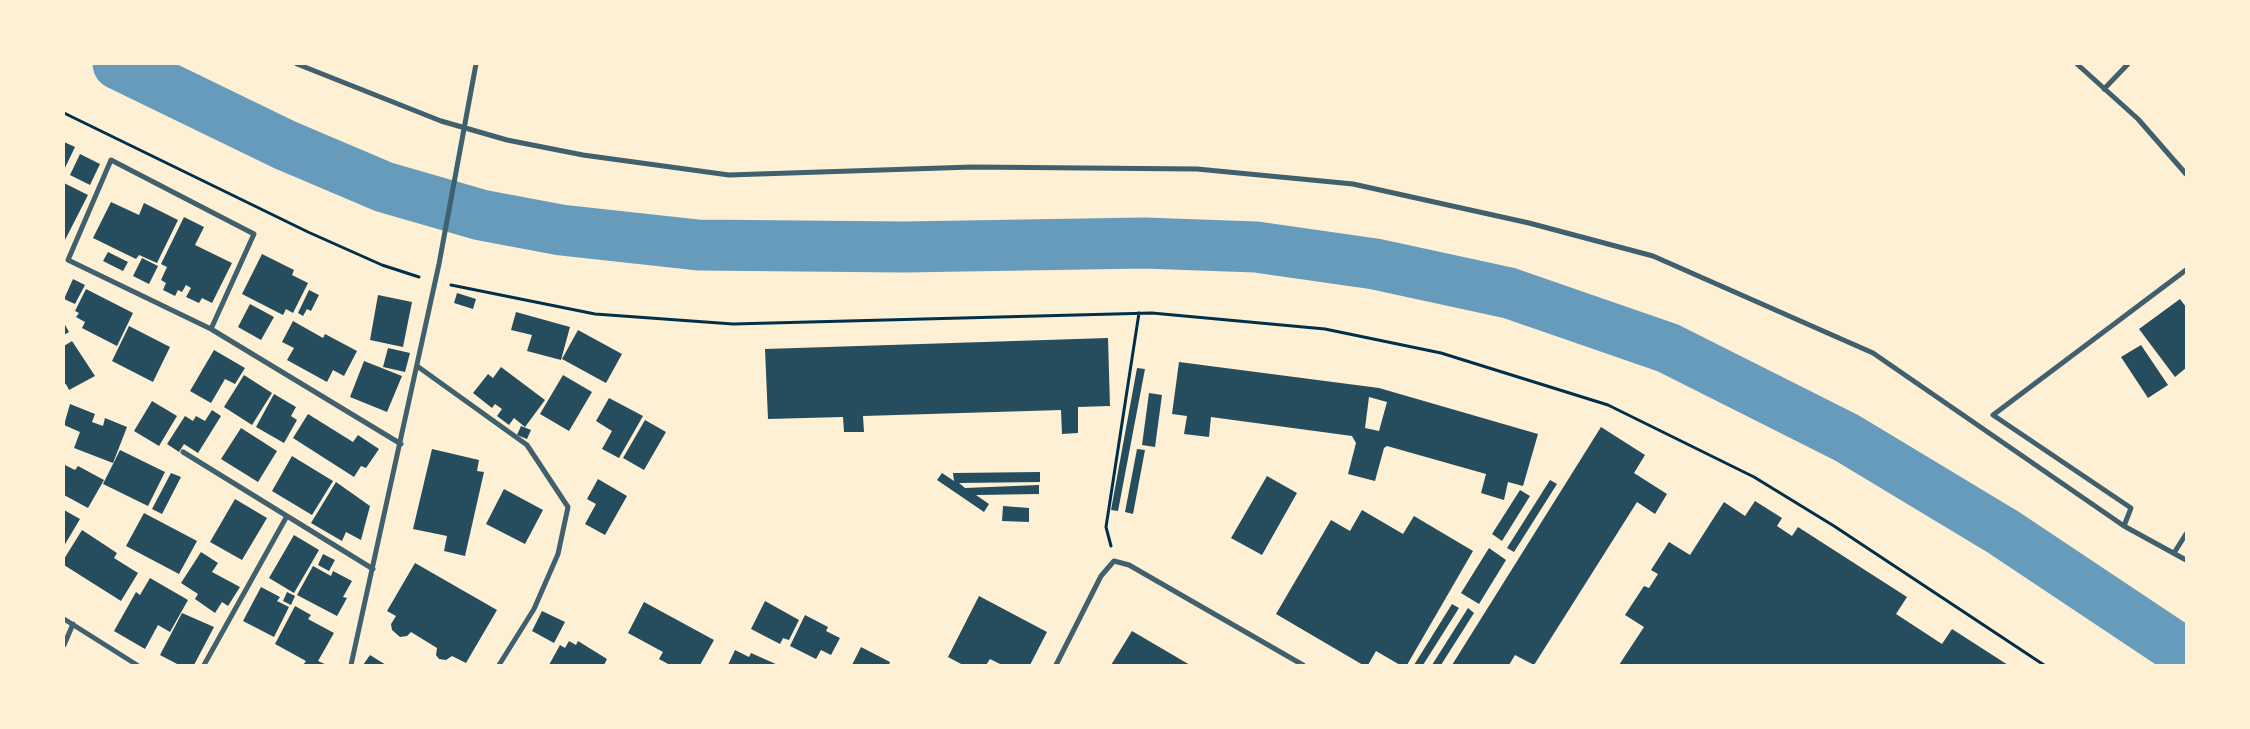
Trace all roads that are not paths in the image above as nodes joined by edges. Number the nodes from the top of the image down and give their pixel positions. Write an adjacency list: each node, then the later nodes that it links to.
1 (297, 64): 6 (street)
2 (476, 64): 6 (street)
3 (2077, 64): 5 (street)
4 (2128, 64): 5 (street)
5 (2104, 88): 7 (street)
6 (464, 127): 10 (street); 14 (street)
7 (2186, 174)
8 (2186, 270): 14 (street)
9 (212, 329): 9 (street); 11 (street)
10 (417, 366): 11 (street); 25 (street)
11 (401, 444): 18 (street)
12 (183, 452): 13 (street)
13 (287, 516): 18 (street); 23 (street)
14 (2124, 526): 16 (street)
15 (2186, 534): 16 (street)
16 (2174, 553): 17 (street)
17 (2186, 560)
18 (373, 569): 24 (street)
19 (64, 619): 20 (street)
20 (73, 624): 21 (street); 22 (street)
21 (64, 645)
22 (137, 665)
23 (204, 665)
24 (351, 665)
25 (499, 665)
26 (1056, 665): 27 (street)
27 (1303, 665)

